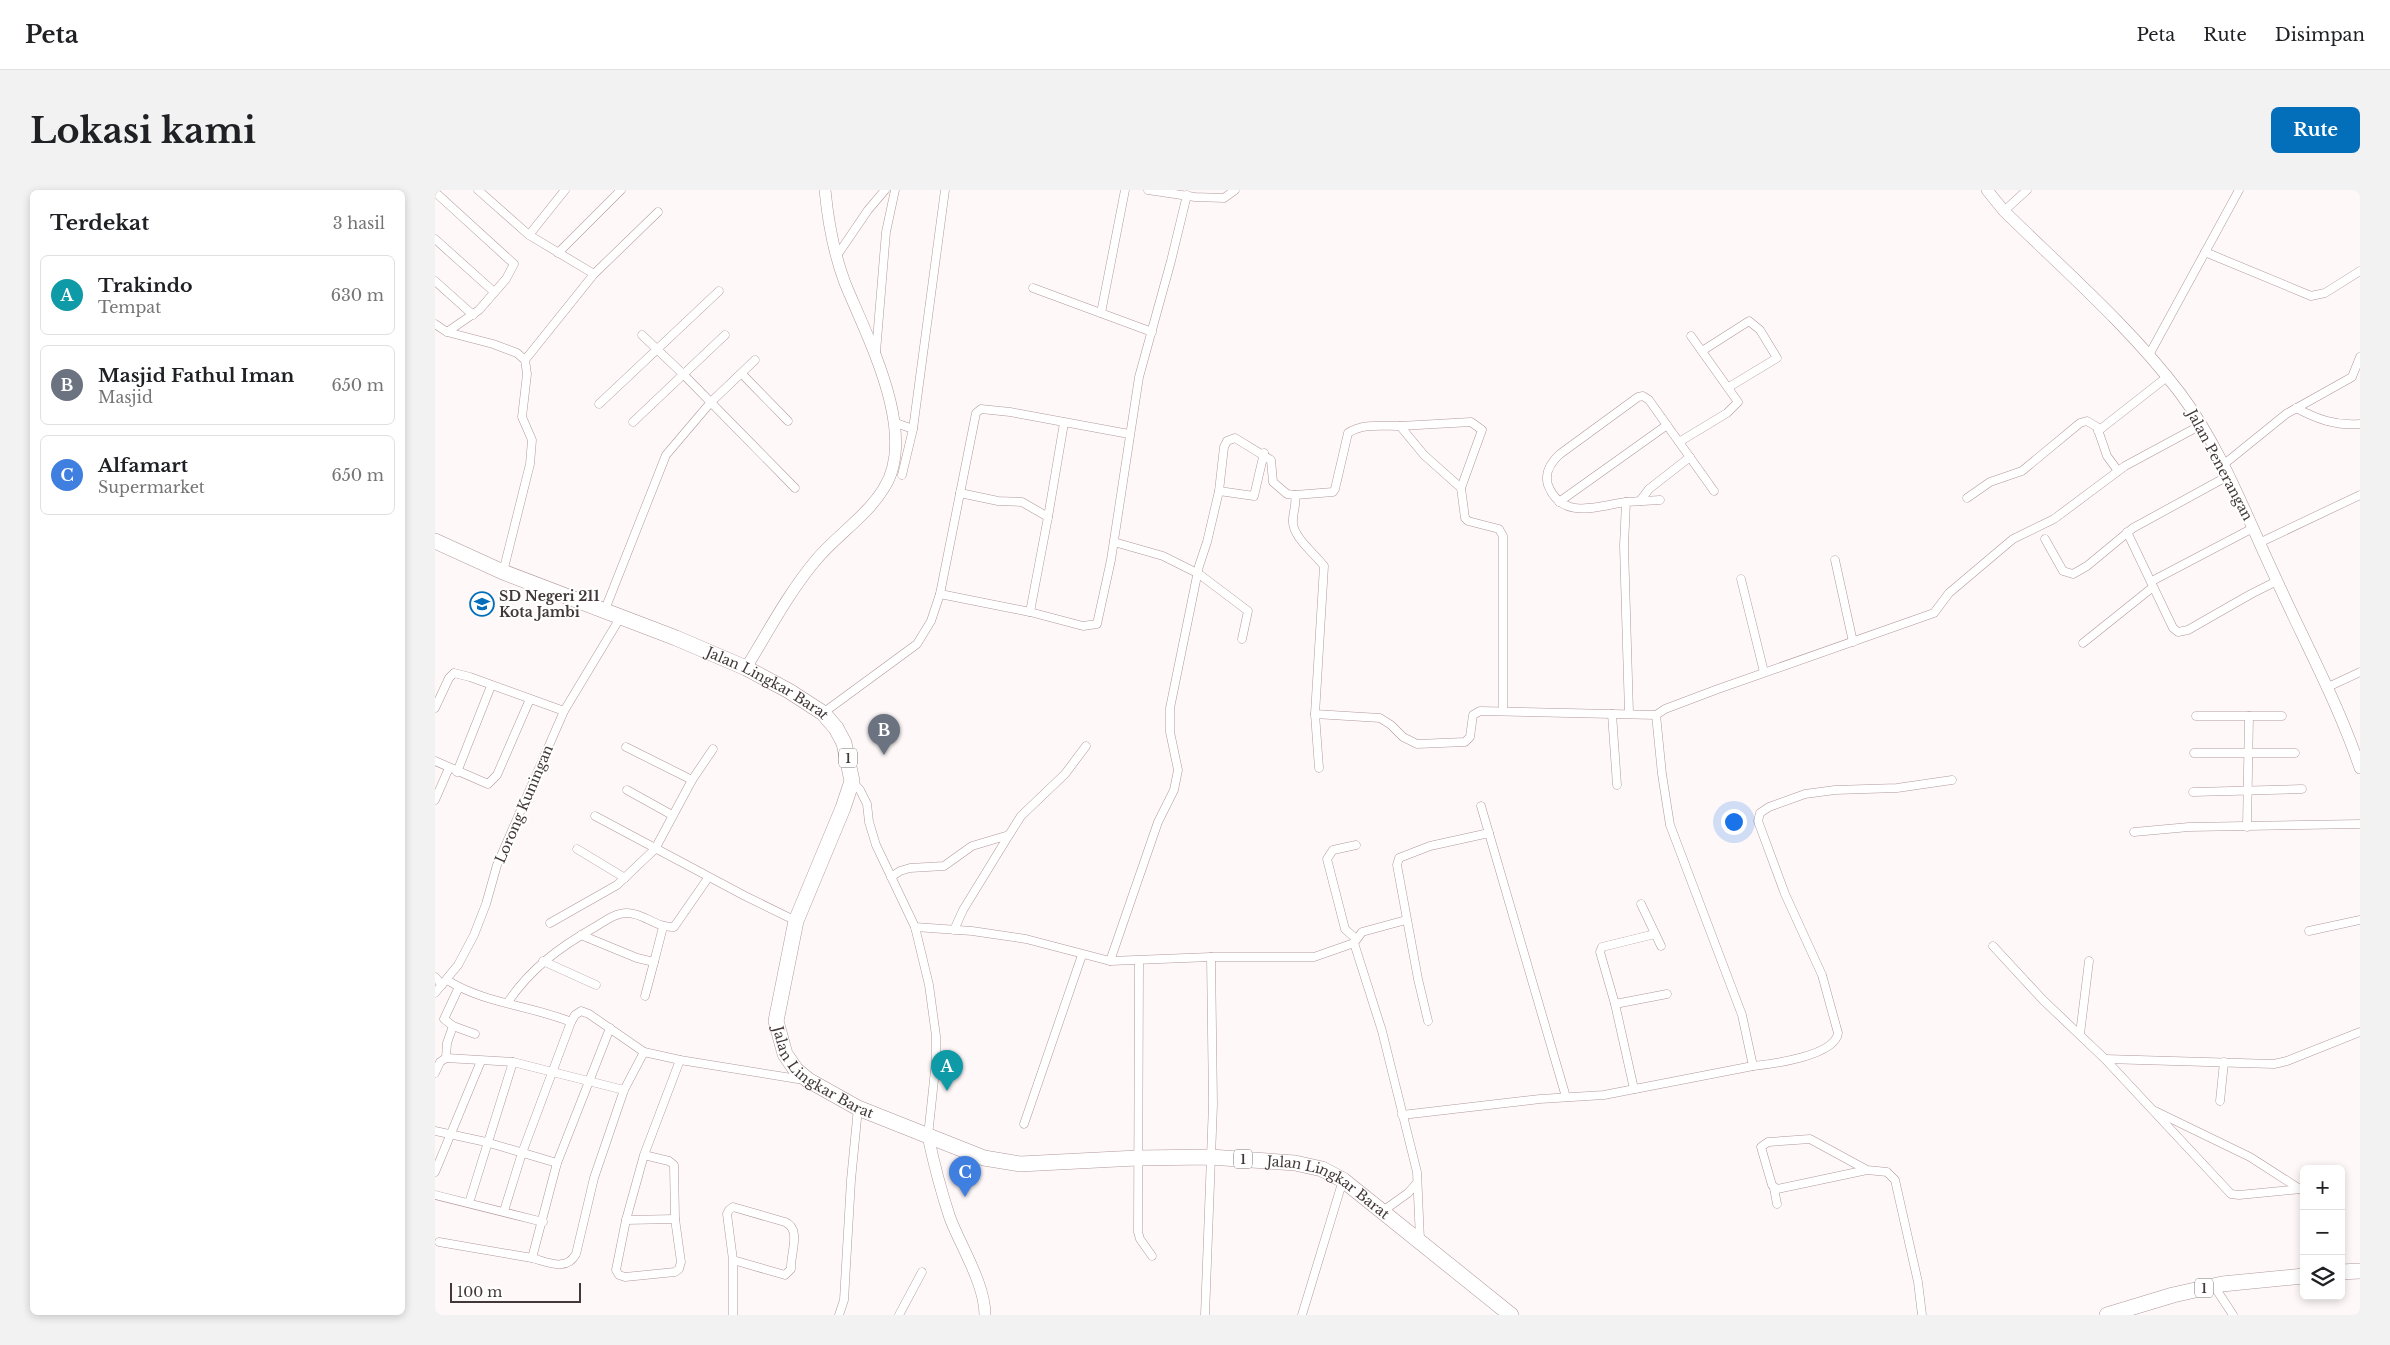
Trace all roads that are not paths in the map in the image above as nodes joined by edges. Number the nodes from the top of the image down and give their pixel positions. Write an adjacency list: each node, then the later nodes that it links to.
1 (478, 190): 18 (street)
2 (565, 190): 18 (street)
3 (621, 190): 21 (street)
4 (825, 190): 22 (street)
5 (885, 190): 22 (street)
6 (895, 190): 38 (street)
7 (945, 190): 61 (street)
8 (1125, 190): 29 (street)
9 (1148, 190): 15 (street)
10 (1235, 190): 15 (street)
11 (1987, 190): 16 (street, Jalan Penerangan)
12 (2027, 190): 16 (street)
13 (2239, 190): 20 (street)
14 (435, 192): 27 (street)
15 (1193, 194): 33 (street)
16 (2004, 211): 41 (street, Jalan Penerangan)
17 (658, 212): 24 (street)
18 (529, 235): 21 (street)
19 (435, 239): 27 (street)
20 (2205, 252): 23 (street); 41 (street)
21 (558, 253): 24 (street)
22 (836, 257): 38 (street)
23 (2360, 271)
24 (594, 274): 44 (street)
25 (435, 281): 30 (street)
26 (1033, 288): 29 (street)
27 (493, 291): 30 (street)
28 (719, 291): 37 (street)
29 (1101, 313): 33 (street)
30 (473, 315): 32 (street)
31 (435, 324): 32 (street)
32 (447, 332): 44 (street)
33 (1152, 332): 63 (street)
34 (642, 335): 37 (street)
35 (725, 335): 46 (street)
36 (1691, 336): 39 (street)
37 (657, 348): 46 (street); 51 (street)
38 (876, 352): 55 (street)
39 (1702, 352): 43 (street); 49 (street)
40 (1785, 353): 43 (street)
41 (2149, 355): 48 (street, Jalan Penerangan)
42 (2360, 357): 52 (street)
43 (1777, 358): 49 (street)
44 (525, 360): 91 (street)
45 (755, 360): 47 (street)
46 (683, 374): 50 (street); 54 (street)
47 (742, 374): 50 (street); 53 (street)
48 (2167, 377): 59 (street, Jalan Penerangan); 62 (street)
49 (1729, 387): 64 (street)
50 (711, 402): 71 (street); 97 (street)
51 (599, 404)
52 (2296, 408): 57 (street); 67 (street)
53 (788, 421)
54 (633, 422)
55 (893, 422): 61 (street); 103 (street)
56 (1064, 423): 63 (street); 75 (street); 83 (street)
57 (2360, 424)
58 (1667, 425): 64 (street); 81 (street); 81 (street)
59 (2201, 425): 67 (street, Jalan Penerangan); 68 (street)
60 (1400, 426): 72 (street); 72 (street); 76 (street)
61 (913, 429): 69 (street)
62 (2098, 431): 68 (street); 78 (street)
63 (1129, 434): 88 (street)
64 (1679, 442): 66 (street)
65 (1263, 453): 73 (street); 73 (street); 76 (street)
66 (1690, 457): 74 (street); 80 (street)
67 (2223, 465): 70 (street, Jalan Penerangan)
68 (2118, 471): 101 (street)
69 (902, 475)
70 (2228, 476): 84 (street, Jalan Penerangan); 85 (street)
71 (795, 488)
72 (1461, 488): 111 (street)
73 (1219, 491): 92 (street)
74 (1714, 492)
75 (960, 493): 83 (street); 96 (street)
76 (1295, 495): 114 (street)
77 (2360, 495): 89 (street)
78 (1967, 498)
79 (1660, 500): 80 (street)
80 (1640, 501): 82 (street)
81 (1559, 502): 82 (street)
82 (1626, 502): 113 (street)
83 (1047, 517): 98 (street)
84 (2253, 528): 89 (street, Jalan Penerangan); 95 (street)
85 (2127, 532): 86 (street); 95 (street)
86 (2045, 539)
87 (435, 541): 91 (highway, Jalan Lingkar Barat / 1)
88 (1114, 542): 92 (street); 98 (street)
89 (2259, 543): 94 (street, Jalan Penerangan)
90 (1835, 560): 101 (street)
91 (503, 572): 97 (highway, Jalan Lingkar Barat / 1)
92 (1199, 574): 100 (street); 171 (street)
93 (1741, 579): 104 (street)
94 (2277, 581): 95 (street); 107 (street, Jalan Penerangan)
95 (2153, 584): 102 (street)
96 (940, 594): 98 (street); 112 (street)
97 (604, 612): 99 (highway, Jalan Lingkar Barat / 1)
98 (1030, 612)
99 (620, 618): 103 (highway, Jalan Lingkar Barat / 1); 110 (street, Lorong Kuningan)
100 (1242, 639)
101 (1853, 642): 104 (street)
102 (2083, 643)
103 (745, 668): 112 (highway, Jalan Lingkar Barat / 1)
104 (1764, 672): 116 (street)
105 (2360, 672): 107 (street)
106 (491, 686): 108 (street); 109 (street); 130 (street)
107 (2328, 687): 129 (street, Jalan Penerangan)
108 (530, 699): 110 (street); 130 (street)
109 (435, 708)
110 (564, 711): 176 (street, Lorong Kuningan)
111 (1503, 711): 114 (street); 115 (street)
112 (823, 713): 133 (highway, Jalan Lingkar Barat / 1)
113 (1629, 713): 115 (street); 116 (street)
114 (1315, 714): 128 (street)
115 (1611, 714): 134 (street)
116 (1656, 715): 198 (street)
117 (2196, 716): 118 (street)
118 (2249, 716): 119 (street); 123 (street)
119 (2282, 716)
120 (626, 746): 131 (street)
121 (1086, 746): 147 (street)
122 (713, 749): 131 (street)
123 (2248, 752): 124 (street); 125 (street); 135 (street)
124 (2194, 753)
125 (2295, 753)
126 (436, 764): 127 (street)
127 (449, 768): 130 (street); 139 (street)
128 (1319, 768)
129 (2360, 768)
130 (457, 772)
131 (692, 780): 141 (street)
132 (1952, 780): 198 (street)
133 (852, 781): 151 (street); 157 (highway, Jalan Lingkar Barat / 1)
134 (1617, 785)
135 (2248, 789): 136 (street); 138 (street); 144 (street)
136 (2302, 789)
137 (627, 790): 141 (street)
138 (2193, 792)
139 (435, 800)
140 (1481, 806): 146 (street)
141 (672, 815): 150 (street)
142 (595, 816): 150 (street)
143 (2360, 824): 144 (street)
144 (2247, 827): 145 (street)
145 (2134, 832)
146 (1489, 833): 155 (street); 205 (street)
147 (1009, 835): 151 (street); 161 (street)
148 (1356, 845): 165 (street)
149 (577, 849): 152 (street)
150 (655, 849): 152 (street); 153 (street)
151 (891, 877): 160 (street)
152 (625, 878): 158 (street)
153 (708, 878): 157 (street); 159 (street)
154 (1641, 904): 164 (street)
155 (1406, 920): 165 (street); 184 (street)
156 (2360, 920): 162 (street)
157 (796, 921): 201 (highway, Jalan Lingkar Barat / 1)
158 (550, 922)
159 (663, 927): 163 (street); 174 (street)
160 (915, 927): 161 (street); 213 (street)
161 (954, 930): 168 (street)
162 (2309, 931)
163 (581, 934): 170 (street); 174 (street)
164 (1655, 934): 166 (street); 183 (street)
165 (1355, 941): 169 (street); 209 (street)
166 (1661, 946)
167 (1993, 946): 190 (street)
168 (1082, 955): 171 (street); 210 (street)
169 (1211, 957): 172 (street); 217 (street)
170 (543, 961): 177 (street); 182 (street)
171 (1110, 961): 172 (street)
172 (1139, 961): 218 (street)
173 (2089, 961): 190 (street)
174 (655, 962): 181 (street)
175 (435, 977): 176 (street)
176 (445, 982): 178 (street); 179 (street, Lorong Kuningan)
177 (596, 985)
178 (459, 987): 182 (street); 186 (street)
179 (435, 993)
180 (1667, 994): 183 (street)
181 (645, 996)
182 (508, 1002): 185 (street)
183 (1615, 1004): 203 (street)
184 (1428, 1021)
185 (571, 1022): 187 (street); 199 (street)
186 (453, 1026): 189 (street); 192 (street)
187 (610, 1028): 191 (street); 202 (street)
188 (2360, 1032): 197 (street)
189 (475, 1034)
190 (2079, 1034): 193 (street)
191 (644, 1052): 194 (street); 204 (street)
192 (446, 1058): 195 (street); 200 (street)
193 (2105, 1059): 197 (street); 208 (street)
194 (680, 1060): 201 (street); 216 (street)
195 (481, 1061): 196 (street); 212 (street)
196 (513, 1062): 199 (street); 214 (street)
197 (2224, 1062): 206 (street)
198 (1753, 1066): 203 (street)
199 (553, 1071): 202 (street); 215 (street)
200 (435, 1072)
201 (808, 1080): 207 (highway, Jalan Lingkar Barat / 1)
202 (588, 1081): 204 (street); 219 (street)
203 (1634, 1089): 205 (street)
204 (624, 1090): 238 (street)
205 (1566, 1097): 209 (street)
206 (2220, 1101)
207 (858, 1108): 213 (highway, Jalan Lingkar Barat / 1); 246 (street)
208 (2153, 1110): 225 (street); 226 (street)
209 (1402, 1115): 223 (street)
210 (1024, 1124)
211 (435, 1131): 212 (street)
212 (449, 1134): 214 (street); 221 (street)
213 (928, 1136): 218 (highway, Jalan Lingkar Barat / 1); 248 (street)
214 (486, 1142): 215 (street); 228 (street)
215 (522, 1153): 219 (street); 230 (street)
216 (644, 1155): 232 (street); 233 (street)
217 (1210, 1157): 218 (highway, Jalan Lingkar Barat / 1); 222 (highway, Jalan Lingkar Barat / 1); 249 (street)
218 (1137, 1158): 237 (street)
219 (557, 1163): 234 (street)
220 (1867, 1170): 224 (street); 224 (street); 252 (street)
221 (435, 1172)
222 (1343, 1180): 231 (highway, Jalan Lingkar Barat / 1); 250 (street)
223 (1417, 1183): 231 (street); 235 (street)
224 (1774, 1188): 229 (street)
225 (2300, 1189)
226 (2300, 1190)
227 (435, 1196): 228 (street)
228 (469, 1203): 230 (street)
229 (1777, 1204)
230 (504, 1211): 234 (street)
231 (1383, 1211): 235 (highway, Jalan Lingkar Barat / 1)
232 (675, 1219): 233 (street); 233 (street)
233 (626, 1220)
234 (543, 1222): 238 (street)
235 (1420, 1240): 251 (highway, Jalan Lingkar Barat / 1)
236 (439, 1242): 238 (street)
237 (1152, 1256)
238 (532, 1258)
239 (733, 1260): 239 (street); 245 (street)
240 (2360, 1271): 242 (highway)
241 (922, 1272): 247 (street)
242 (2345, 1272)
243 (2300, 1276): 244 (highway, 1)
244 (2214, 1286): 253 (highway, 1); 254 (street)
245 (733, 1315)
246 (839, 1315)
247 (899, 1315)
248 (985, 1315)
249 (1205, 1315)
250 (1301, 1315)
251 (1511, 1315)
252 (1922, 1315)
253 (2107, 1315)
254 (2233, 1315)

